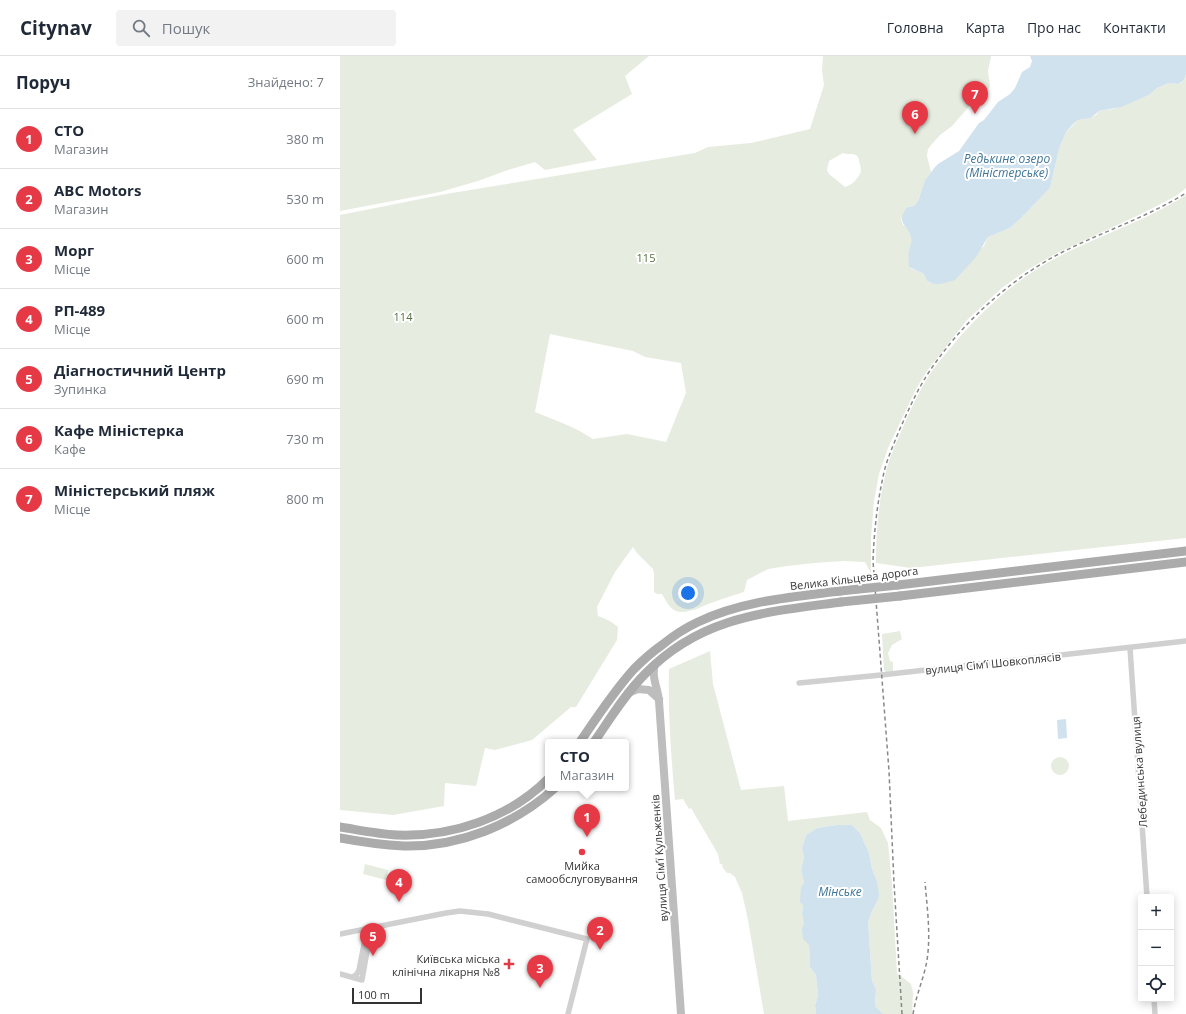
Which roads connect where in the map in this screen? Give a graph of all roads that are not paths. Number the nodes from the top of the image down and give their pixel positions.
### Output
1 (1186, 551) edge
2 (1186, 562) edge
3 (1169, 564) junction
4 (1186, 566) edge
5 (1186, 641) edge
6 (1130, 648) junction
7 (656, 664) junction
8 (799, 683) dead end
9 (628, 693) junction
10 (659, 700) junction
11 (582, 739) edge
12 (596, 739) edge
13 (545, 782) edge
14 (551, 791) edge
15 (340, 827) edge
16 (340, 838) edge
17 (1147, 894) edge
18 (369, 928) junction
19 (340, 934) edge
20 (340, 974) edge
21 (353, 977) junction
22 (1154, 1002) edge
23 (568, 1014) edge
24 (681, 1014) edge
25 (1155, 1014) edge

1 - 11 main road, Велика Кільцева дорога, bridge
2 - 3 main road, Велика Кільцева дорога
3 - 4 main road
3 - 7 main road, Велика Кільцева дорога, bridge
5 - 6 street, вулиця Сімʼї Шовкоплясів
6 - 8 street, вулиця Сімʼї Шовкоплясів
6 - 17 street, Лебединська вулиця
7 - 9 main road, Велика Кільцева дорога
7 - 10 main road, вулиця Сімʼї Кульженків
9 - 10 main road
9 - 12 main road, Велика Кільцева дорога
10 - 24 main road, вулиця Сімʼї Кульженків
13 - 15 main road
14 - 16 main road
18 - 19 street
18 - 21 street
18 - 21 street
18 - 23 street
20 - 21 street
22 - 25 street

